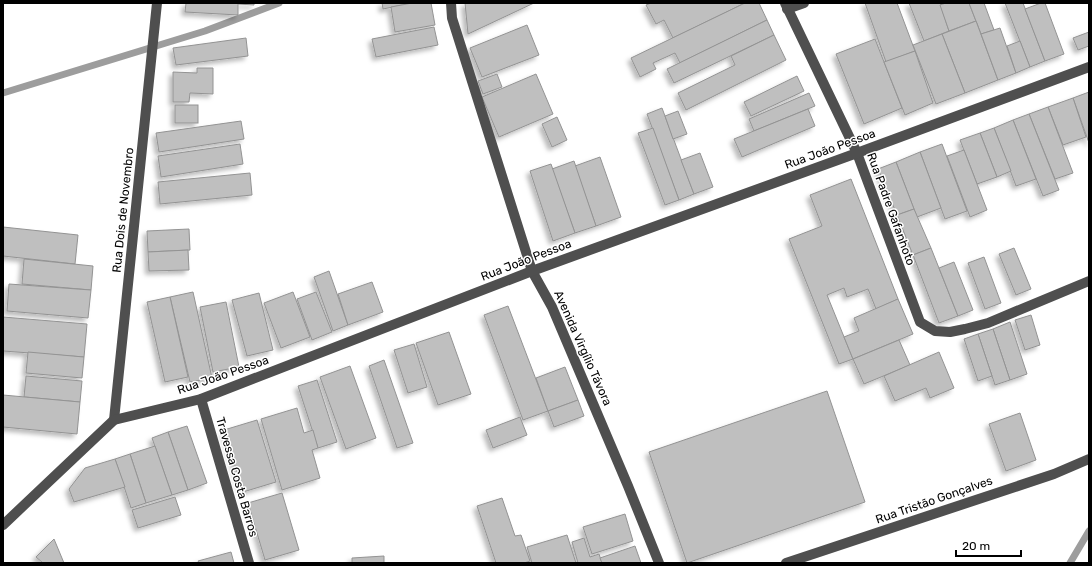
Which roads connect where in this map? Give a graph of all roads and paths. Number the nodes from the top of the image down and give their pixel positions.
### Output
1 (158, 3) edge
2 (451, 3) edge
3 (804, 3) edge
4 (786, 6) edge
5 (1089, 67) edge
6 (857, 154) junction
7 (532, 271) junction
8 (1089, 281) edge
9 (201, 399) junction
10 (114, 420) junction
11 (1089, 459) edge
12 (3, 525) edge
13 (249, 563) edge
14 (659, 563) edge
15 (786, 563) edge

1 - 10 street, Rua Dois de Novembro
2 - 7 street, Avenida Virgílio Távora
3 - 4 street
4 - 6 street, Rua Padre Gafanhoto
5 - 6 street, Rua João Pessoa
6 - 7 street, Rua João Pessoa
6 - 8 street, Rua Padre Gafanhoto
7 - 9 street, Rua João Pessoa
7 - 14 street, Avenida Virgílio Távora
9 - 10 street, Rua João Pessoa
9 - 13 street, Travessa Costa Barros
10 - 12 street, Rua João Pessoa
11 - 15 street, Rua Tristão Gonçalves

